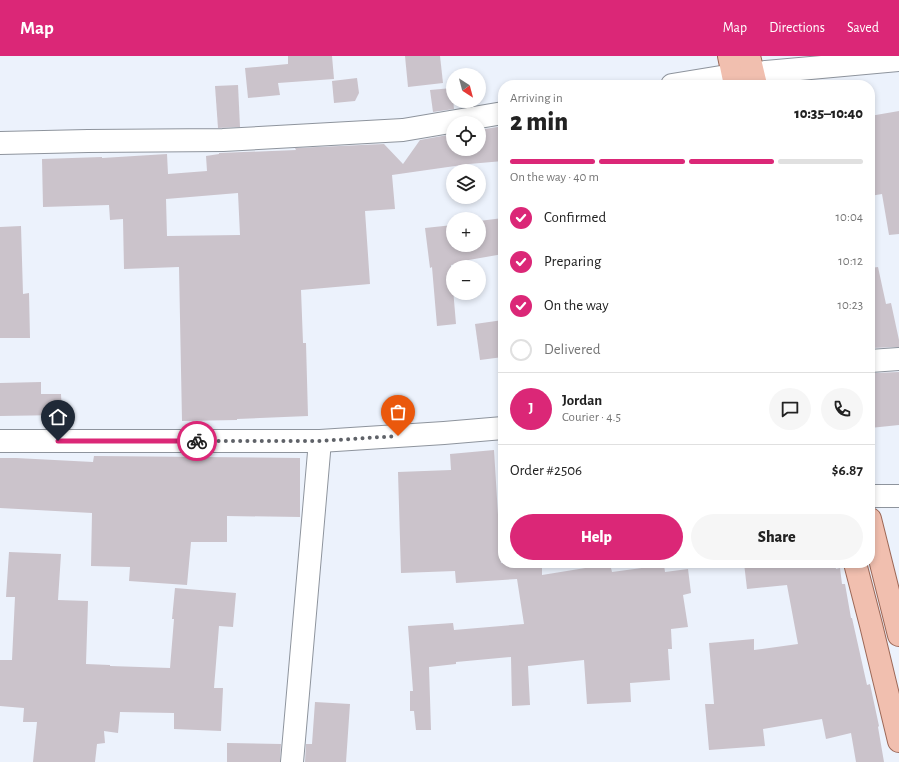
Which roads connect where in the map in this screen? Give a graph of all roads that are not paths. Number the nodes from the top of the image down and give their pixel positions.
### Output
1 (899, 60) edge
2 (743, 72) edge
3 (699, 80) edge
4 (498, 114) edge
5 (0, 143) edge
6 (899, 360) edge
7 (875, 361) edge
8 (498, 429) edge
9 (0, 441) edge
10 (320, 441) junction
11 (875, 496) edge
12 (899, 496) edge
13 (875, 537) edge
14 (855, 568) edge
15 (871, 625) junction
16 (898, 626) edge
17 (899, 741) edge
18 (292, 762) edge

1 - 2 street
2 - 3 street
4 - 5 street
6 - 7 street
8 - 10 street
9 - 10 street
10 - 18 street
11 - 12 street
13 - 16 main road
14 - 15 main road
15 - 16 street
15 - 17 main road

